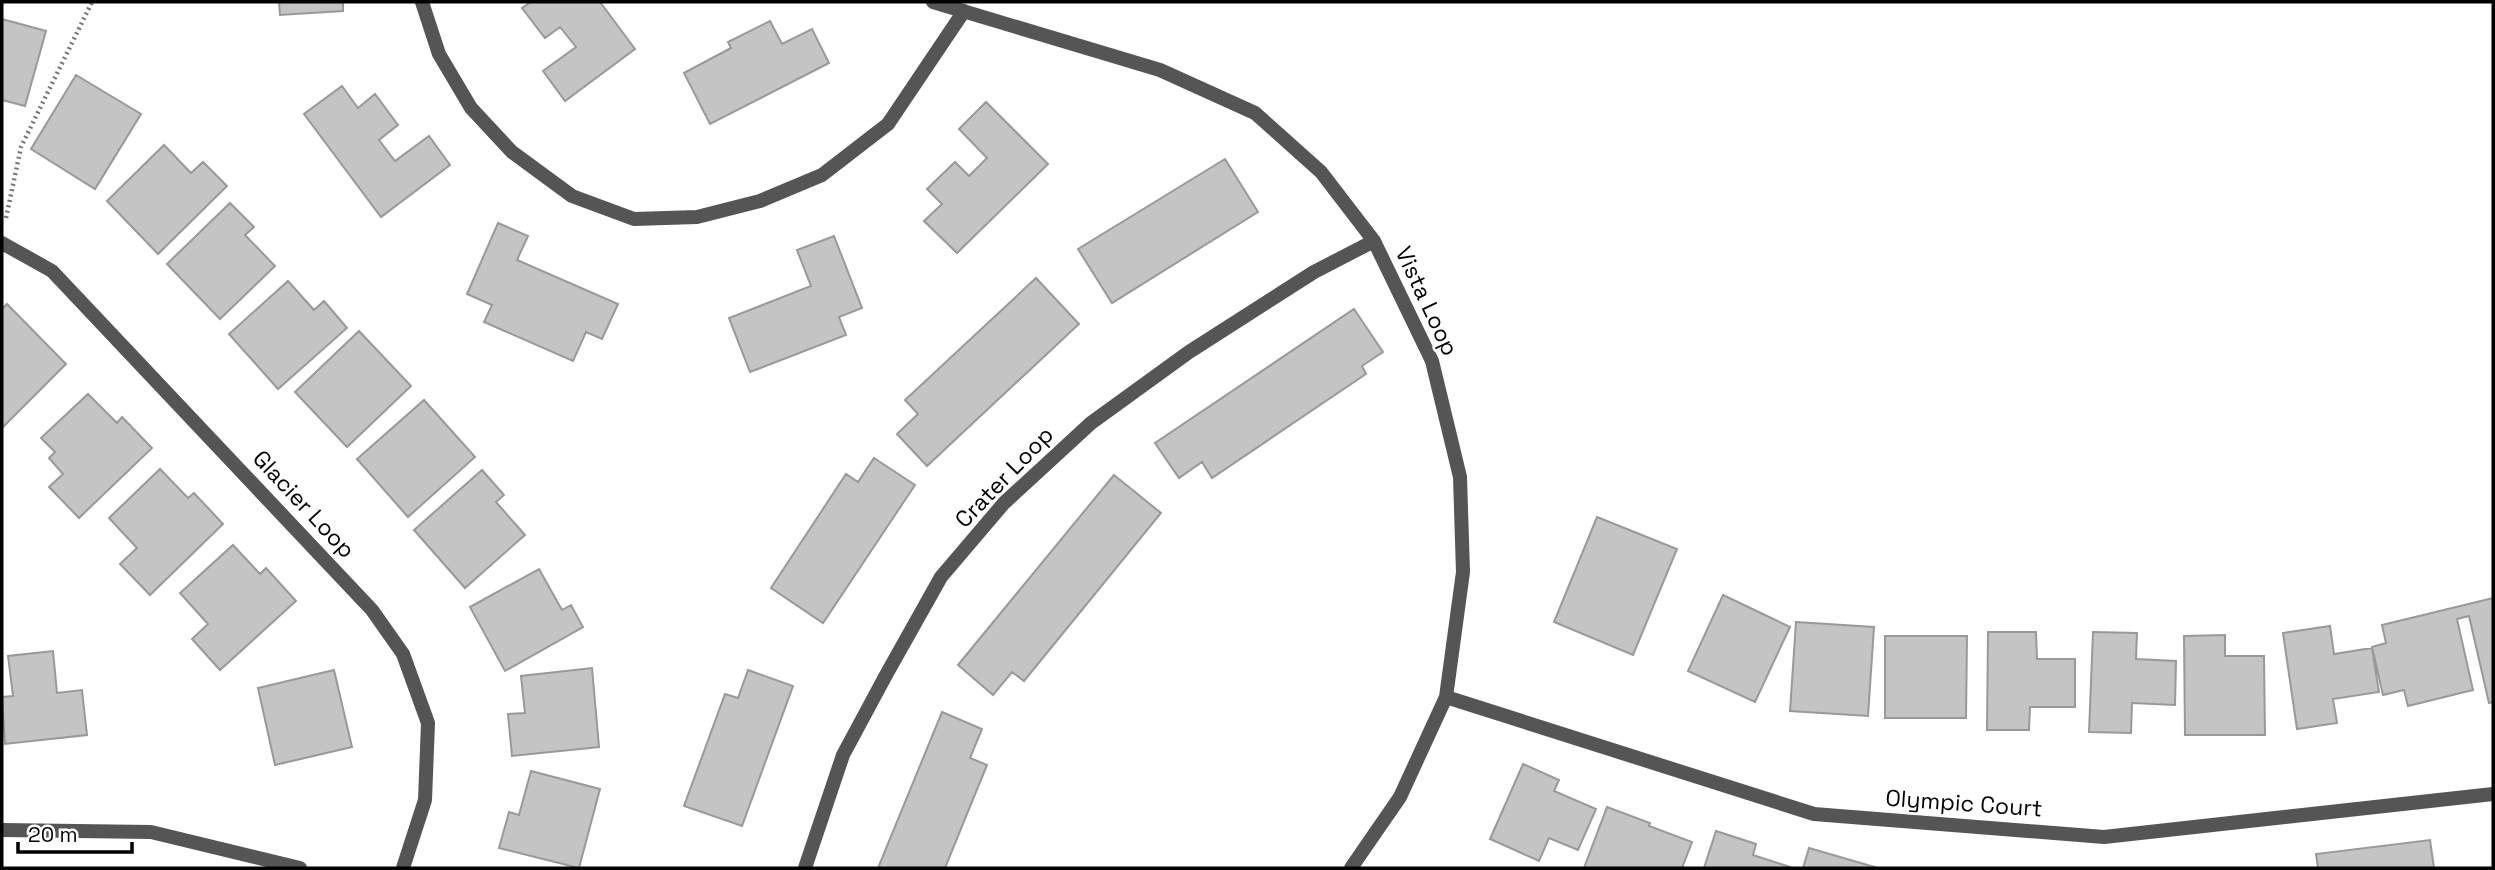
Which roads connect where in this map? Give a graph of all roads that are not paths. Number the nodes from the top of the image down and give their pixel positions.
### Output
1 (422, 2) edge
2 (933, 2) edge
3 (964, 11) junction
4 (1374, 241) junction
5 (2, 243) edge
6 (1446, 697) junction
7 (2493, 794) edge
8 (2493, 800) edge
9 (2, 830) edge
10 (300, 868) edge
11 (403, 868) edge
12 (805, 868) edge
13 (1352, 868) edge

1 - 3 street
2 - 3 street, Vista Loop
3 - 4 street, Vista Loop
4 - 6 street, Vista Loop
4 - 12 street, Crater Loop
5 - 11 street, Glacier Loop
6 - 7 street, Olympic Court
6 - 13 street, Vista Loop
7 - 8 street
9 - 10 street

